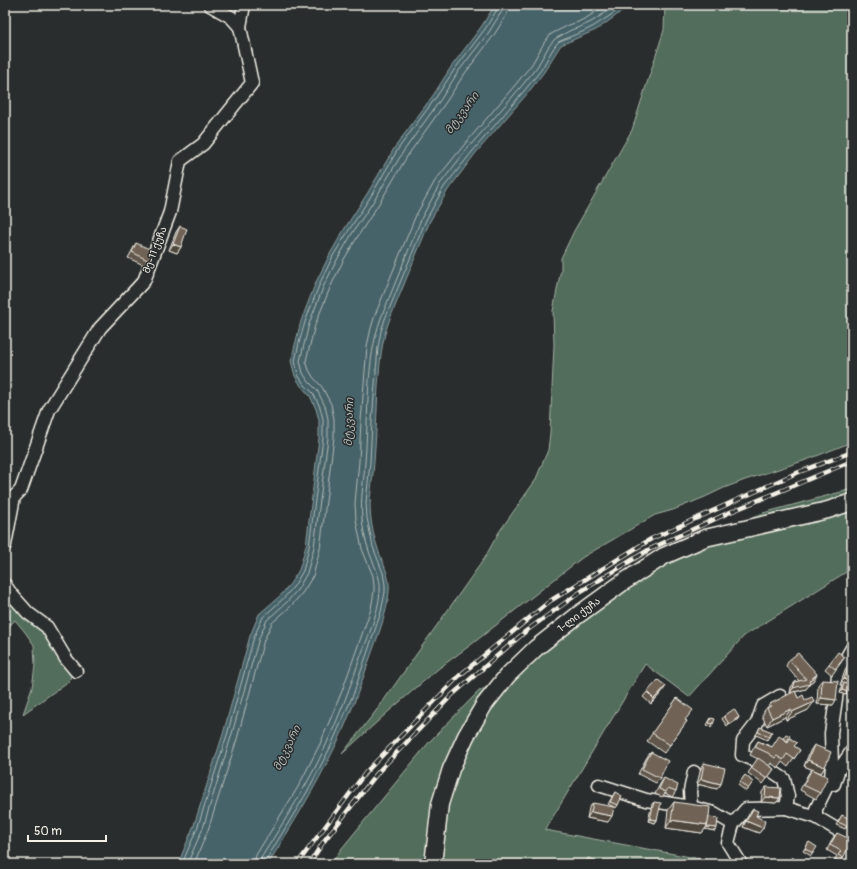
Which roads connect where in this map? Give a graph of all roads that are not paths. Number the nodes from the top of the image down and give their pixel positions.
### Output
1 (210, 5) edge
2 (244, 5) edge
3 (240, 27) junction
4 (13, 496) edge
5 (852, 502) edge
6 (5, 545) edge
7 (5, 586) edge
8 (852, 648) edge
9 (76, 671) dead end
10 (780, 696) dead end
11 (852, 751) edge
12 (694, 772) dead end
13 (599, 786) dead end
14 (691, 807) junction
15 (786, 808) junction
16 (816, 813) junction
17 (733, 824) junction
18 (852, 837) edge
19 (433, 864) edge
20 (741, 864) edge

1 - 3 street
2 - 3 street, მე-11 ქუჩა
3 - 4 street, მე-11 ქუჩა
4 - 6 street
5 - 19 main road, 1-ლი ქუჩა
7 - 9 street
8 - 16 street
10 - 15 street
11 - 16 street
12 - 14 street
13 - 14 street
14 - 17 street
15 - 16 street
15 - 17 street
16 - 18 street
17 - 20 street

